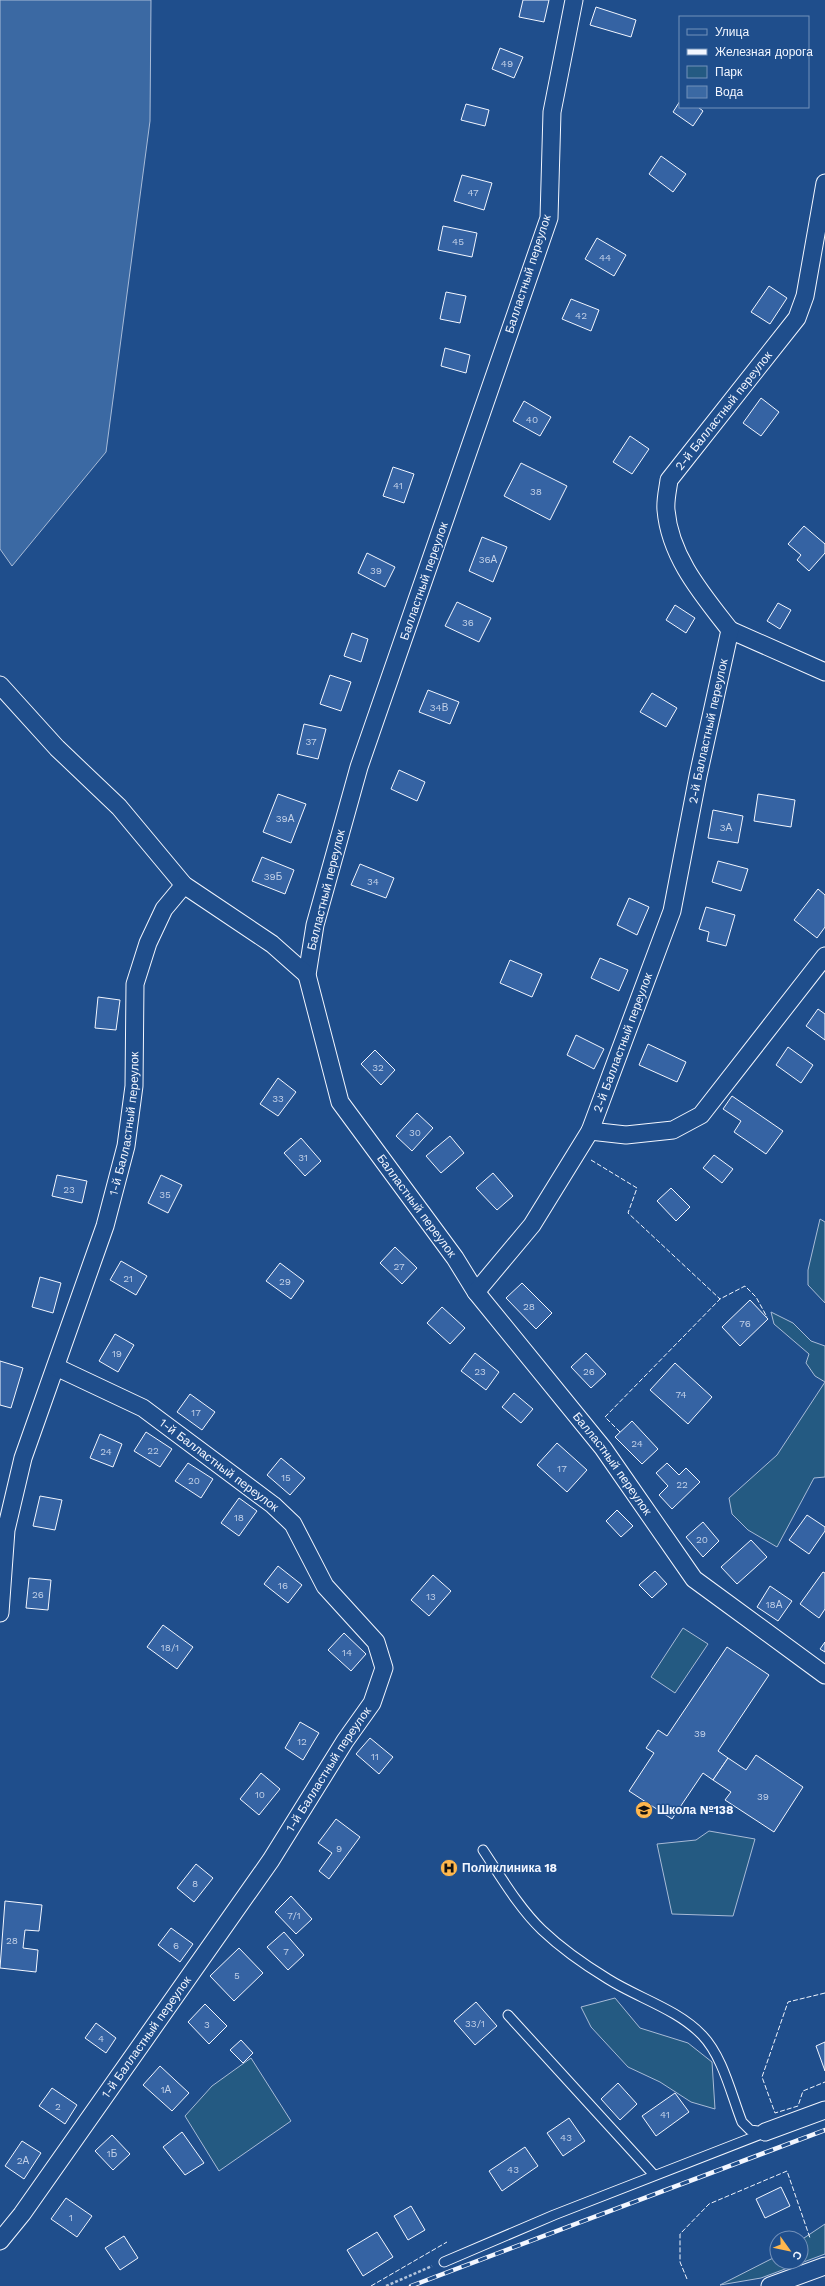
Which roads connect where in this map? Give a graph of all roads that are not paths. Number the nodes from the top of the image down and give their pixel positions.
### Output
1 (574, 0) edge
2 (825, 184) edge
3 (730, 630) junction
4 (825, 672) edge
5 (0, 685) edge
6 (184, 885) junction
7 (825, 956) edge
8 (307, 975) junction
9 (590, 1131) junction
10 (476, 1292) junction
11 (56, 1367) junction
12 (0, 1614) edge
13 (825, 1676) edge
14 (483, 1850) dead end
15 (508, 2015) dead end
16 (825, 2110) edge
17 (765, 2132) junction
18 (654, 2175) junction
19 (0, 2241) edge
20 (444, 2262) road end
21 (825, 2266) edge
22 (770, 2286) edge

1 - 8 street, Балластный переулок
2 - 3 street, 2-й Балластный переулок
3 - 4 street
3 - 9 street, 2-й Балластный переулок
5 - 6 street
6 - 8 street
6 - 11 street, 1-й Балластный переулок
7 - 9 street
8 - 10 street, Балластный переулок
9 - 10 street, 2-й Балластный переулок
10 - 13 street, Балластный переулок
11 - 12 street, 1-й Балластный переулок
11 - 19 street, 1-й Балластный переулок
14 - 17 lane
15 - 18 lane
16 - 17 street
17 - 18 lane
18 - 20 lane
21 - 22 street

